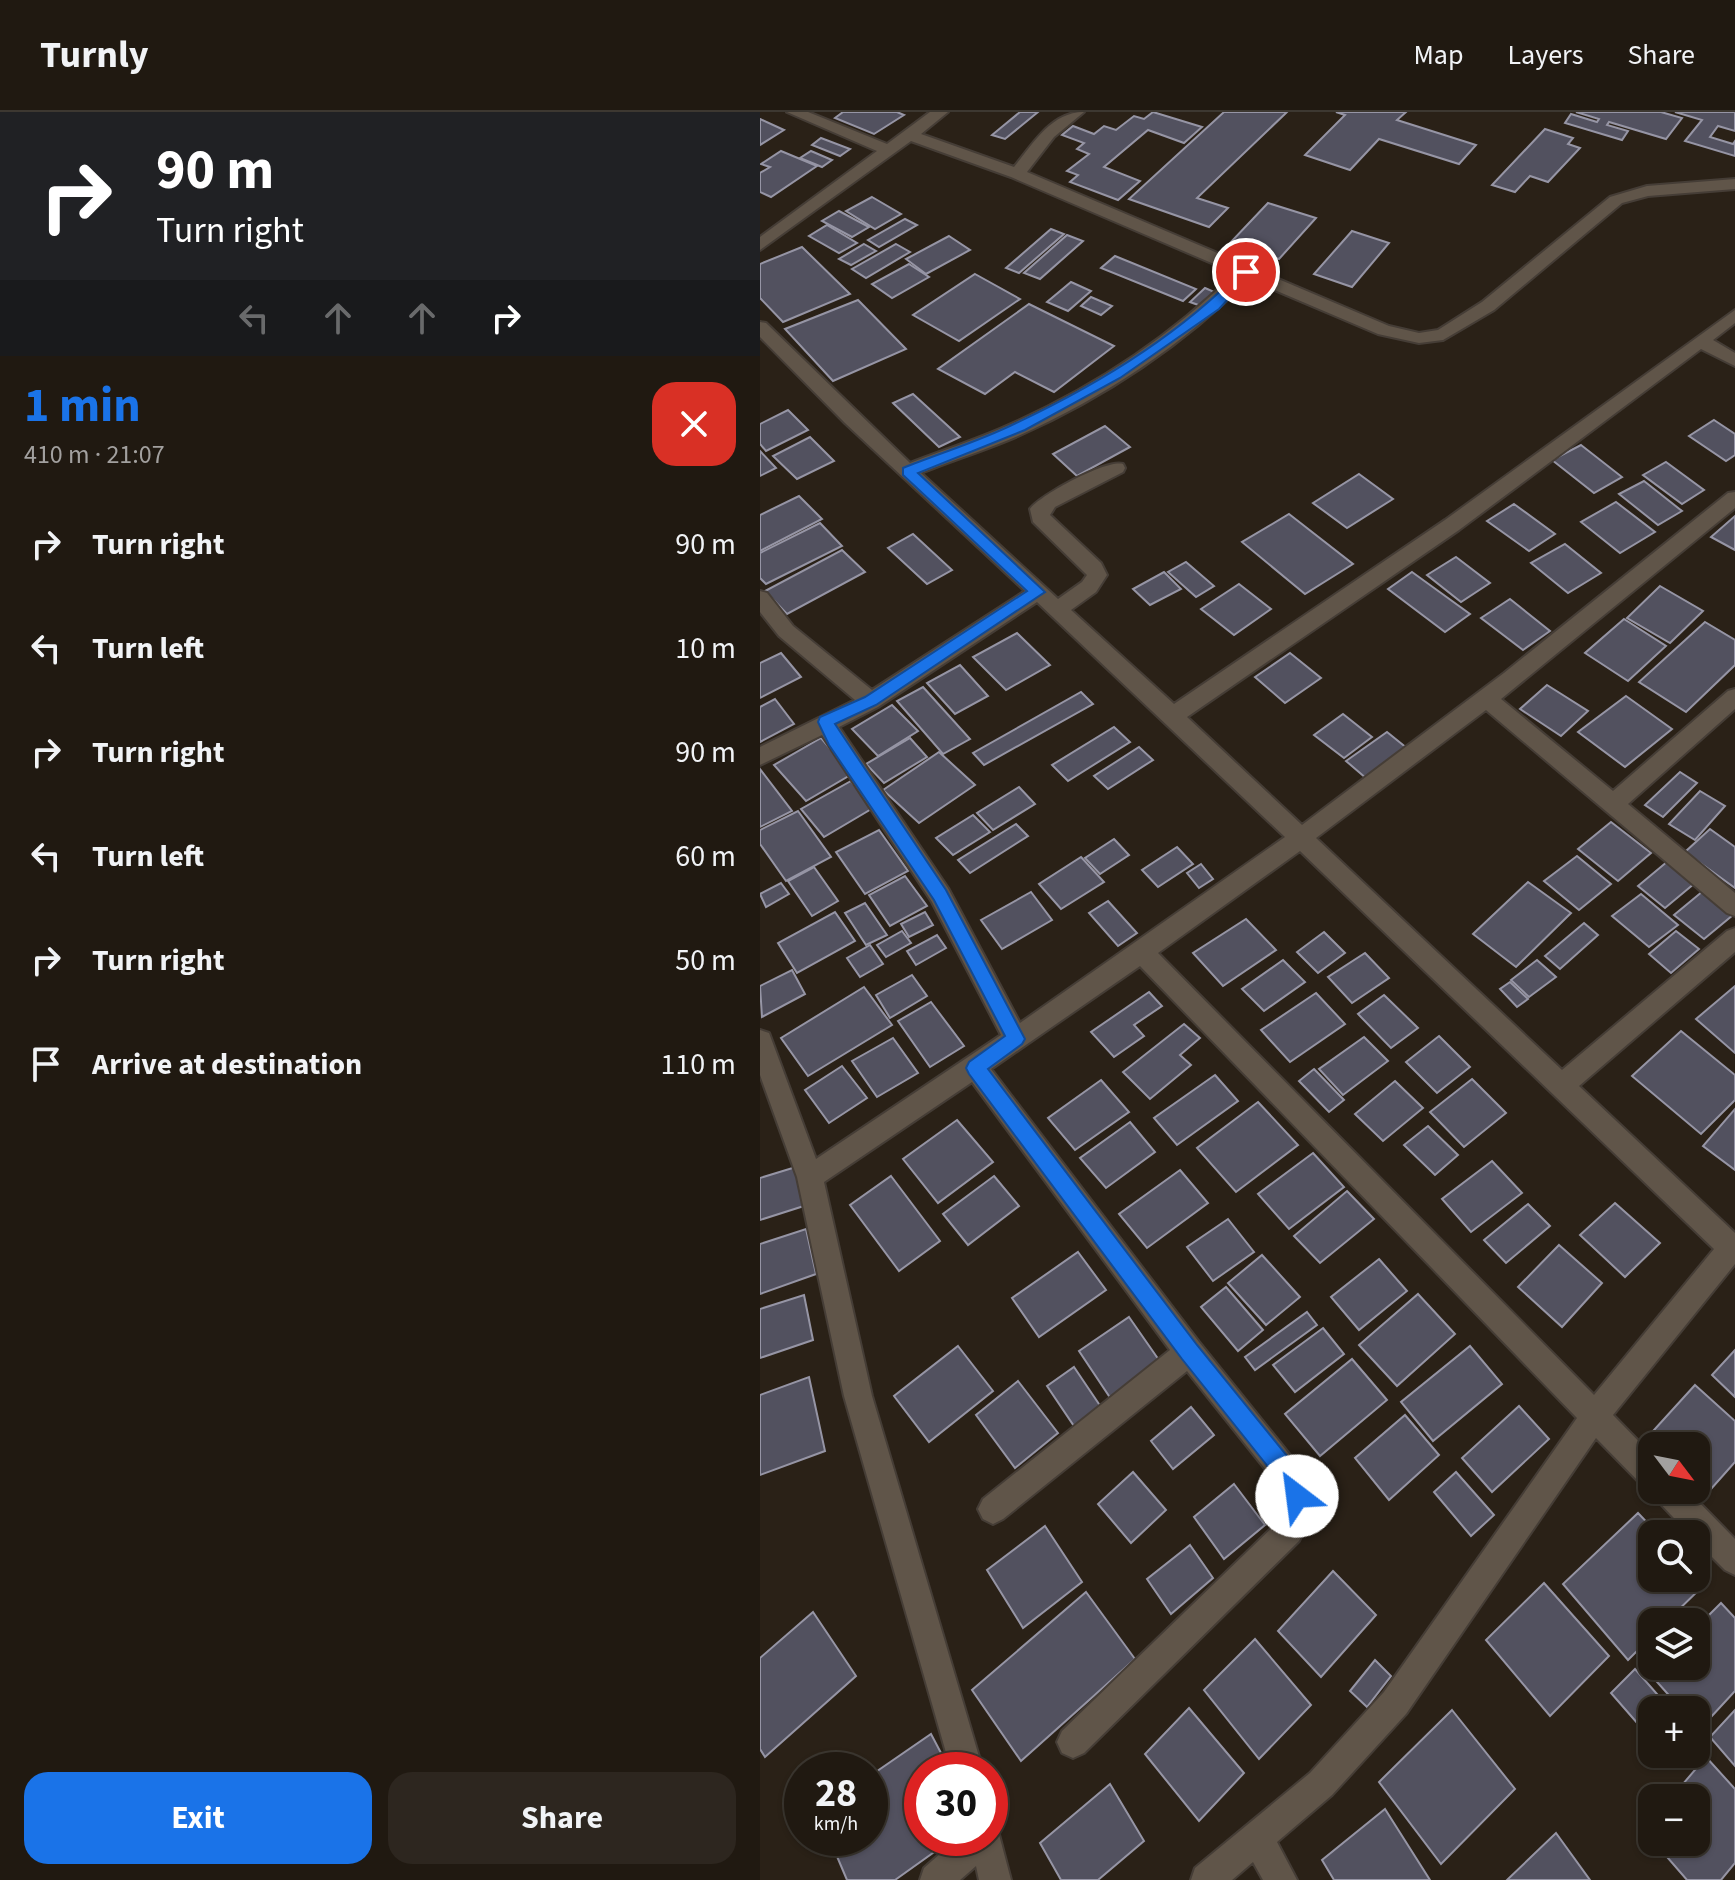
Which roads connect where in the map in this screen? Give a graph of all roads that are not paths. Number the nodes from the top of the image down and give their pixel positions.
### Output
1 (795, 112) edge
2 (940, 112) edge
3 (1076, 112) edge
4 (910, 135) junction
5 (889, 150) junction
6 (1017, 174) junction
7 (1735, 184) edge
8 (760, 245) edge
9 (1246, 272) junction
10 (1735, 315) edge
11 (760, 327) edge
12 (1701, 341) junction
13 (1735, 360) edge
14 (1116, 468) dead end
15 (908, 471) junction
16 (1735, 498) edge
17 (1038, 592) junction
18 (760, 598) edge
19 (1058, 609) junction
20 (1735, 697) edge
21 (1488, 700) junction
22 (871, 701) junction
23 (1173, 716) junction
24 (826, 722) junction
25 (760, 757) edge
26 (1613, 804) junction
27 (1301, 837) junction
28 (1735, 906) edge
29 (1735, 938) edge
30 (1141, 952) junction
31 (1016, 1039) junction
32 (760, 1041) edge
33 (976, 1068) junction
34 (1562, 1086) junction
35 (810, 1177) junction
36 (1733, 1249) edge
37 (1189, 1352) junction
38 (1595, 1416) junction
39 (1638, 1461) edge
40 (1681, 1504) edge
41 (993, 1509) dead end
42 (1735, 1560) edge
43 (1073, 1742) dead end
44 (962, 1752) edge
45 (1258, 1839) junction
46 (963, 1856) edge
47 (989, 1856) edge
48 (936, 1880) edge
49 (995, 1880) edge
50 (1207, 1880) edge
51 (1281, 1880) edge

1 - 5 street
2 - 4 street
3 - 6 street
4 - 5 street
4 - 6 street
5 - 8 street
6 - 9 street
7 - 9 street
9 - 15 street
10 - 12 street
11 - 15 street
12 - 13 street
12 - 23 street
14 - 19 street
15 - 17 street
16 - 21 street
17 - 19 street
17 - 22 street
18 - 22 street
19 - 23 street
20 - 26 street
21 - 26 street
21 - 27 street
22 - 24 street
23 - 27 street
24 - 25 street
24 - 31 street
26 - 28 street
27 - 30 street
27 - 34 street
29 - 34 street
30 - 31 street
30 - 38 street
31 - 33 street
32 - 35 street
33 - 35 street
33 - 37 street
34 - 36 street
35 - 44 street
36 - 38 street
37 - 41 street
37 - 43 street
38 - 39 street
38 - 45 street
40 - 42 street
45 - 50 street
45 - 51 street
46 - 48 street
47 - 49 street

